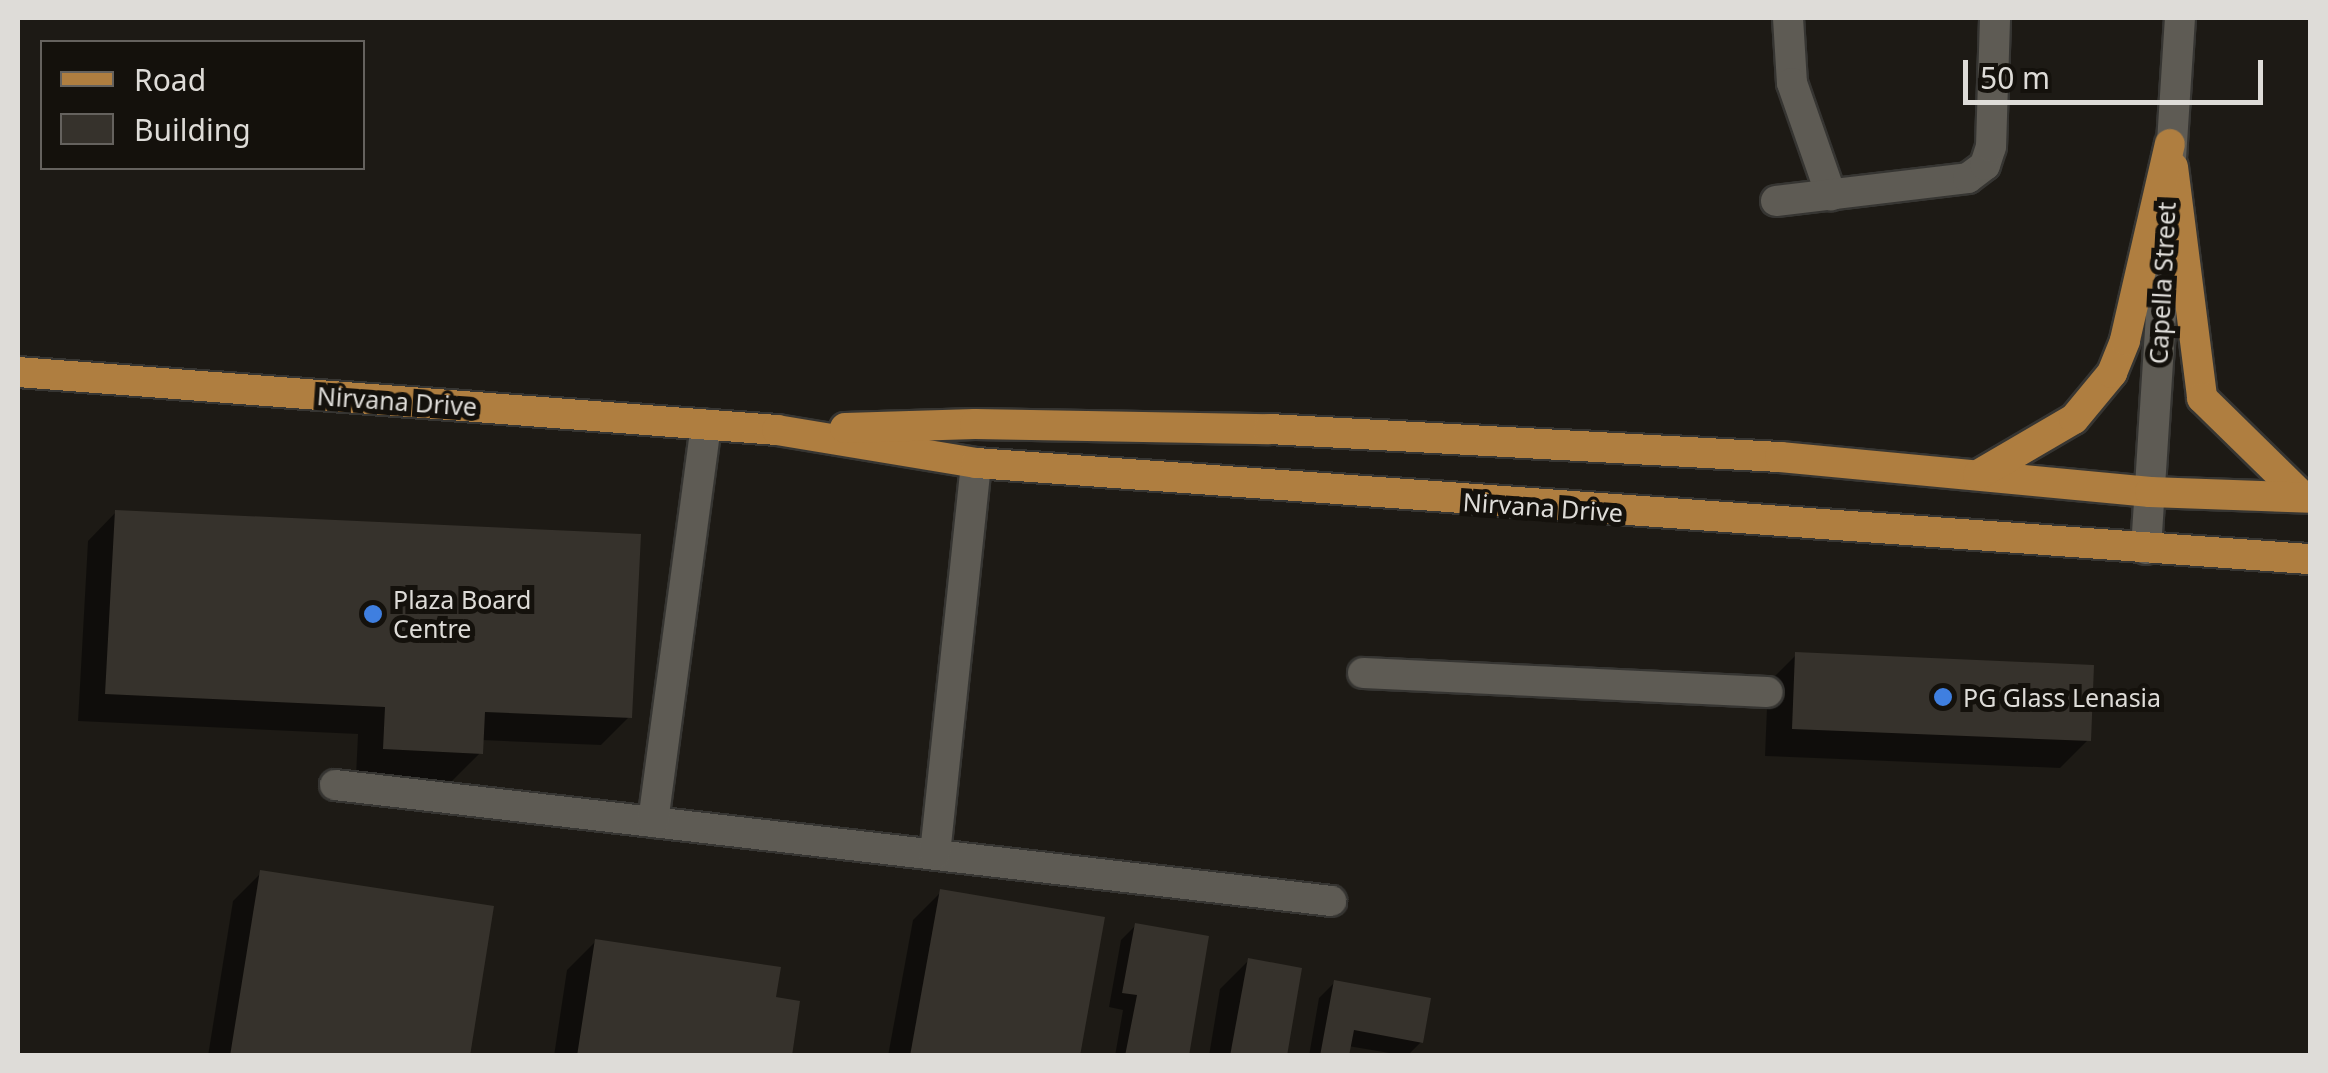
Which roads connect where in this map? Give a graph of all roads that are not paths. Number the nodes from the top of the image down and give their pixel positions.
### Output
1 (1788, 18) edge
2 (1995, 18) edge
3 (2180, 18) edge
4 (2170, 144) junction
5 (1830, 195) junction
6 (1776, 201) dead end
7 (18, 372) edge
8 (706, 424) junction
9 (777, 430) junction
10 (976, 463) junction
11 (1977, 475) junction
12 (2150, 492) junction
13 (2307, 497) edge
14 (2146, 549) junction
15 (2310, 559) edge
16 (1363, 673) dead end
17 (1768, 692) dead end
18 (335, 785) dead end
19 (653, 822) junction
20 (935, 854) junction
21 (1332, 900) dead end

1 - 5 street
2 - 5 street
3 - 4 street, Capella Street
4 - 11 main road
4 - 12 street, Capella Street
4 - 13 main road
5 - 6 street
7 - 8 main road, Nirvana Drive
8 - 9 main road, Nirvana Drive
8 - 19 street
9 - 10 main road, Nirvana Drive
9 - 11 main road, Nirvana Drive
10 - 14 main road, Nirvana Drive
10 - 20 street
11 - 12 main road, Nirvana Drive
12 - 13 main road, Nirvana Drive
12 - 14 street, Capella Street
14 - 15 main road, Nirvana Drive
16 - 17 street
18 - 19 street
19 - 20 street
20 - 21 street

